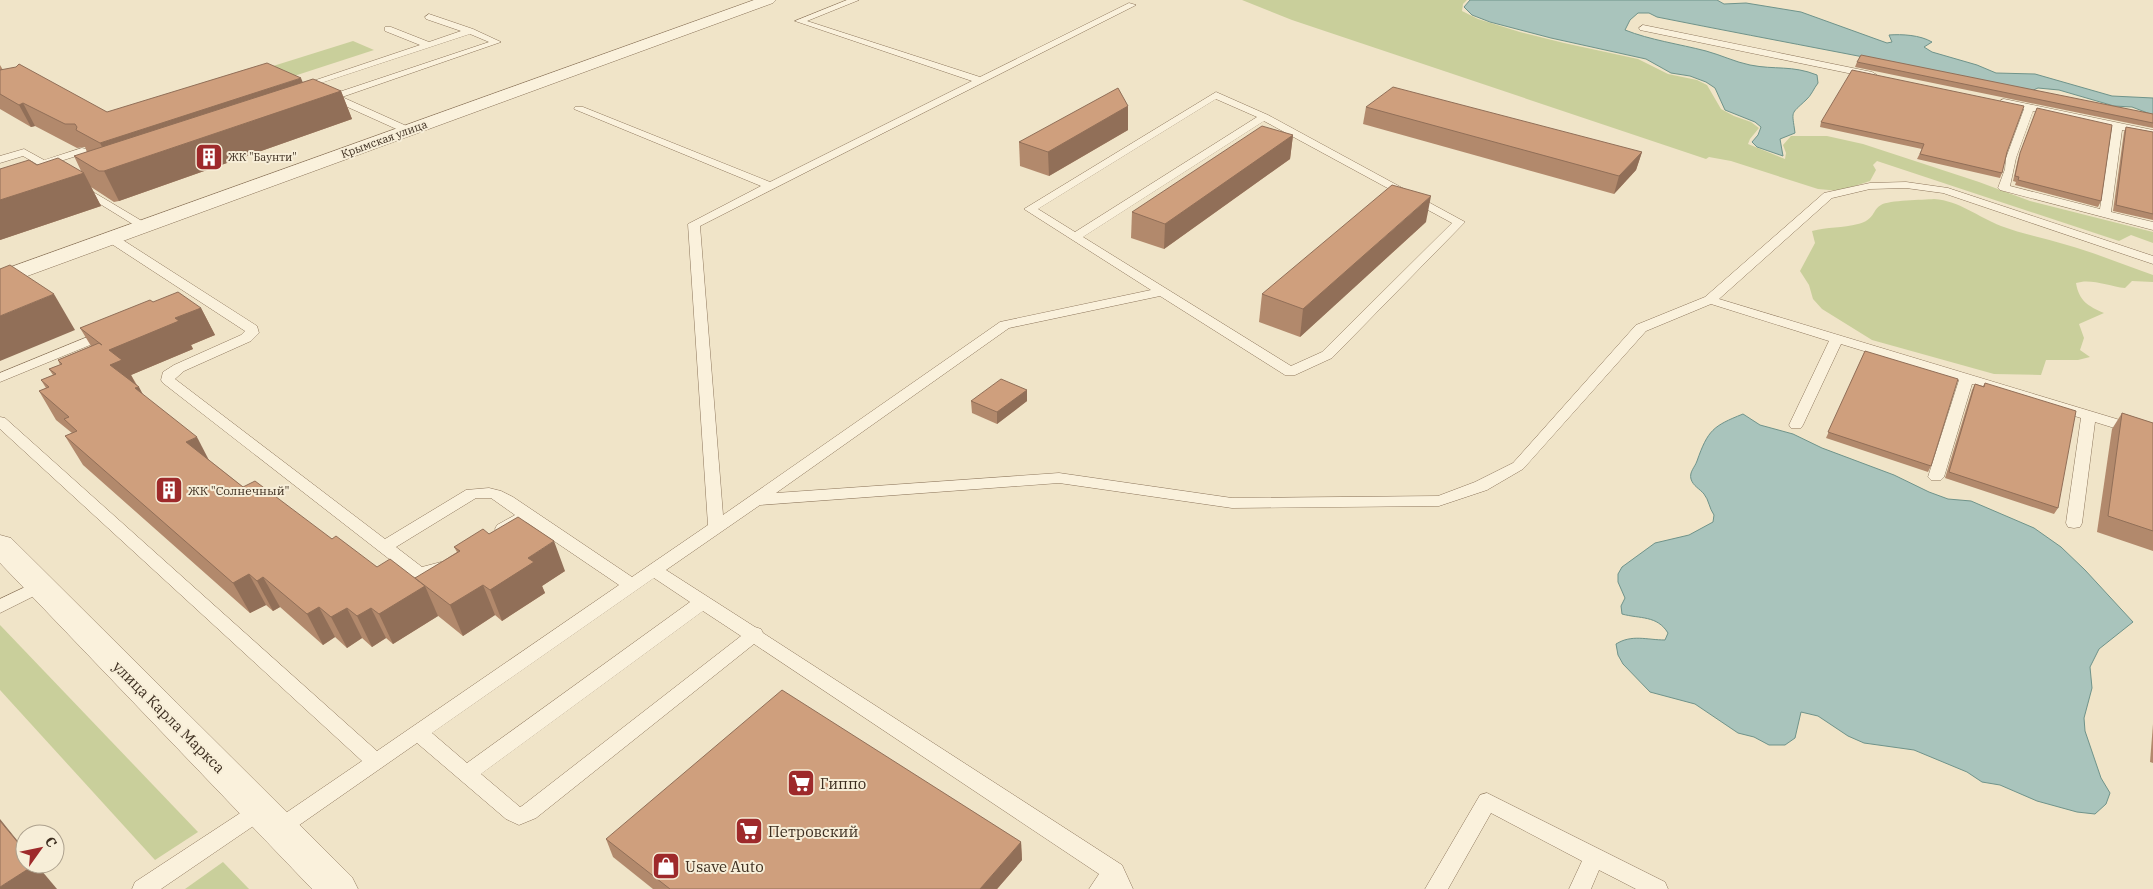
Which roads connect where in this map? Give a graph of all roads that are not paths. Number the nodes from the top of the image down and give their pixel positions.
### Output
1 (768, 0) edge
2 (855, 0) edge
3 (1132, 5) dead end
4 (429, 17) dead end
5 (1643, 28) dead end
6 (388, 29) dead end
7 (470, 32) junction
8 (429, 45) junction
9 (1885, 78) edge
10 (981, 81) junction
11 (333, 97) junction
12 (1991, 99) edge
13 (314, 103) edge
14 (2030, 107) junction
15 (579, 109) dead end
16 (1264, 117) junction
17 (2117, 125) junction
18 (407, 130) junction
19 (2153, 133) edge
20 (82, 150) edge
21 (0, 160) edge
22 (42, 164) junction
23 (770, 186) junction
24 (2105, 214) junction
25 (143, 226) junction
26 (2153, 226) edge
27 (111, 238) junction
28 (1075, 238) junction
29 (2153, 260) edge
30 (0, 279) edge
31 (1161, 292) junction
32 (198, 294) junction
33 (1710, 300) junction
34 (180, 302) edge
35 (117, 328) edge
36 (1837, 339) junction
37 (0, 378) edge
38 (1967, 378) junction
39 (2089, 415) junction
40 (0, 421) edge
41 (1796, 425) dead end
42 (2153, 434) edge
43 (1936, 477) dead end
44 (756, 500) junction
45 (526, 515) junction
46 (2074, 523) dead end
47 (716, 526) junction
48 (493, 535) edge
49 (0, 545) edge
50 (383, 547) junction
51 (452, 560) edge
52 (654, 570) junction
53 (40, 586) junction
54 (631, 586) junction
55 (704, 601) junction
56 (0, 607) edge
57 (755, 634) junction
58 (417, 732) junction
59 (375, 761) junction
60 (466, 774) junction
61 (269, 819) junction
62 (1595, 856) junction
63 (1118, 880) edge
64 (143, 889) edge
65 (338, 889) edge
66 (1100, 889) edge
67 (1436, 889) edge
68 (1580, 889) edge
69 (1658, 889) edge

1 - 18 street, Крымская улица
2 - 10 lane
3 - 10 lane
4 - 7 lane
5 - 9 lane
6 - 8 lane
7 - 8 lane
7 - 11 lane
8 - 11 lane
10 - 23 lane
11 - 13 lane
11 - 18 lane
12 - 14 lane
14 - 17 lane
14 - 24 lane
15 - 23 lane
16 - 28 lane
16 - 28 lane
16 - 31 lane
17 - 19 lane
17 - 24 lane
18 - 25 street, Крымская улица
20 - 22 lane
21 - 22 lane
22 - 25 lane
23 - 47 lane
24 - 26 lane
25 - 27 street, Крымская улица
27 - 30 street, Крымская улица
27 - 32 lane
28 - 31 lane
29 - 33 lane
31 - 44 lane
32 - 34 lane
32 - 50 lane
33 - 36 lane
33 - 44 lane
35 - 37 lane
36 - 38 lane
36 - 41 lane
38 - 39 lane
38 - 43 lane
39 - 42 lane
39 - 46 lane
40 - 59 lane
44 - 47 lane
45 - 48 lane
45 - 50 lane
45 - 54 lane
47 - 52 lane
49 - 53 street, улица Карла Маркса
50 - 51 lane
52 - 54 lane
52 - 55 lane
53 - 56 lane
53 - 61 street, улица Карла Маркса
54 - 58 lane
55 - 57 lane
55 - 60 lane
57 - 60 lane
57 - 63 lane
58 - 59 lane
58 - 60 lane
59 - 61 lane
61 - 64 lane
61 - 65 street, улица Карла Маркса
62 - 67 lane
62 - 68 lane
62 - 69 lane
63 - 66 lane

